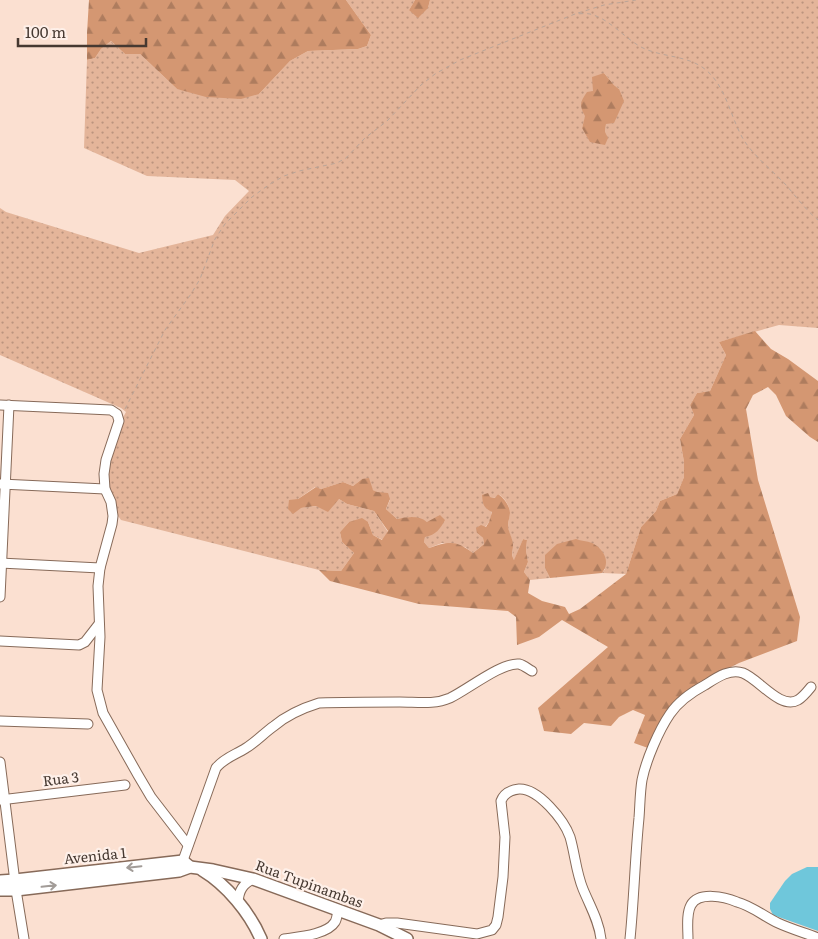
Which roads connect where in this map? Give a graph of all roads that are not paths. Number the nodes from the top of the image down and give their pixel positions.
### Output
1 (4, 405) edge
2 (2, 484) edge
3 (106, 489) junction
4 (1, 563) edge
5 (100, 568) junction
6 (0, 597) edge
7 (99, 624) junction
8 (0, 641) edge
9 (532, 672) dead end
10 (811, 687) dead end
11 (0, 720) edge
12 (88, 724) dead end
13 (0, 762) edge
14 (125, 785) dead end
15 (2, 800) edge
16 (188, 845) junction
17 (188, 867) junction
18 (253, 879) junction
19 (0, 880) edge
20 (16, 885) junction
21 (0, 890) edge
22 (238, 902) junction
23 (338, 910) junction
24 (379, 925) junction
25 (818, 938) edge
26 (24, 939) edge
27 (261, 939) edge
28 (284, 939) edge
29 (407, 939) edge
30 (601, 939) edge
31 (630, 939) edge
32 (688, 939) edge

1 - 2 street
1 - 3 street
2 - 3 street
2 - 4 street
3 - 5 street
4 - 5 street
4 - 6 street
5 - 7 street
7 - 8 street
7 - 16 street
9 - 16 street
10 - 31 street
11 - 12 street
13 - 15 street
14 - 15 street, Rua 3
15 - 20 street
16 - 17 street
17 - 18 street, Rua Tupinambas
17 - 20 street, Avenida 1
17 - 22 street
18 - 22 street
18 - 23 street, Rua Tupinambas
19 - 20 street, Avenida 1
20 - 21 street, Avenida 1
20 - 26 street
22 - 27 street
23 - 24 street, Rua Tupinambas
23 - 28 street
24 - 29 street, Rua Tupinambas
24 - 30 street
25 - 32 street

